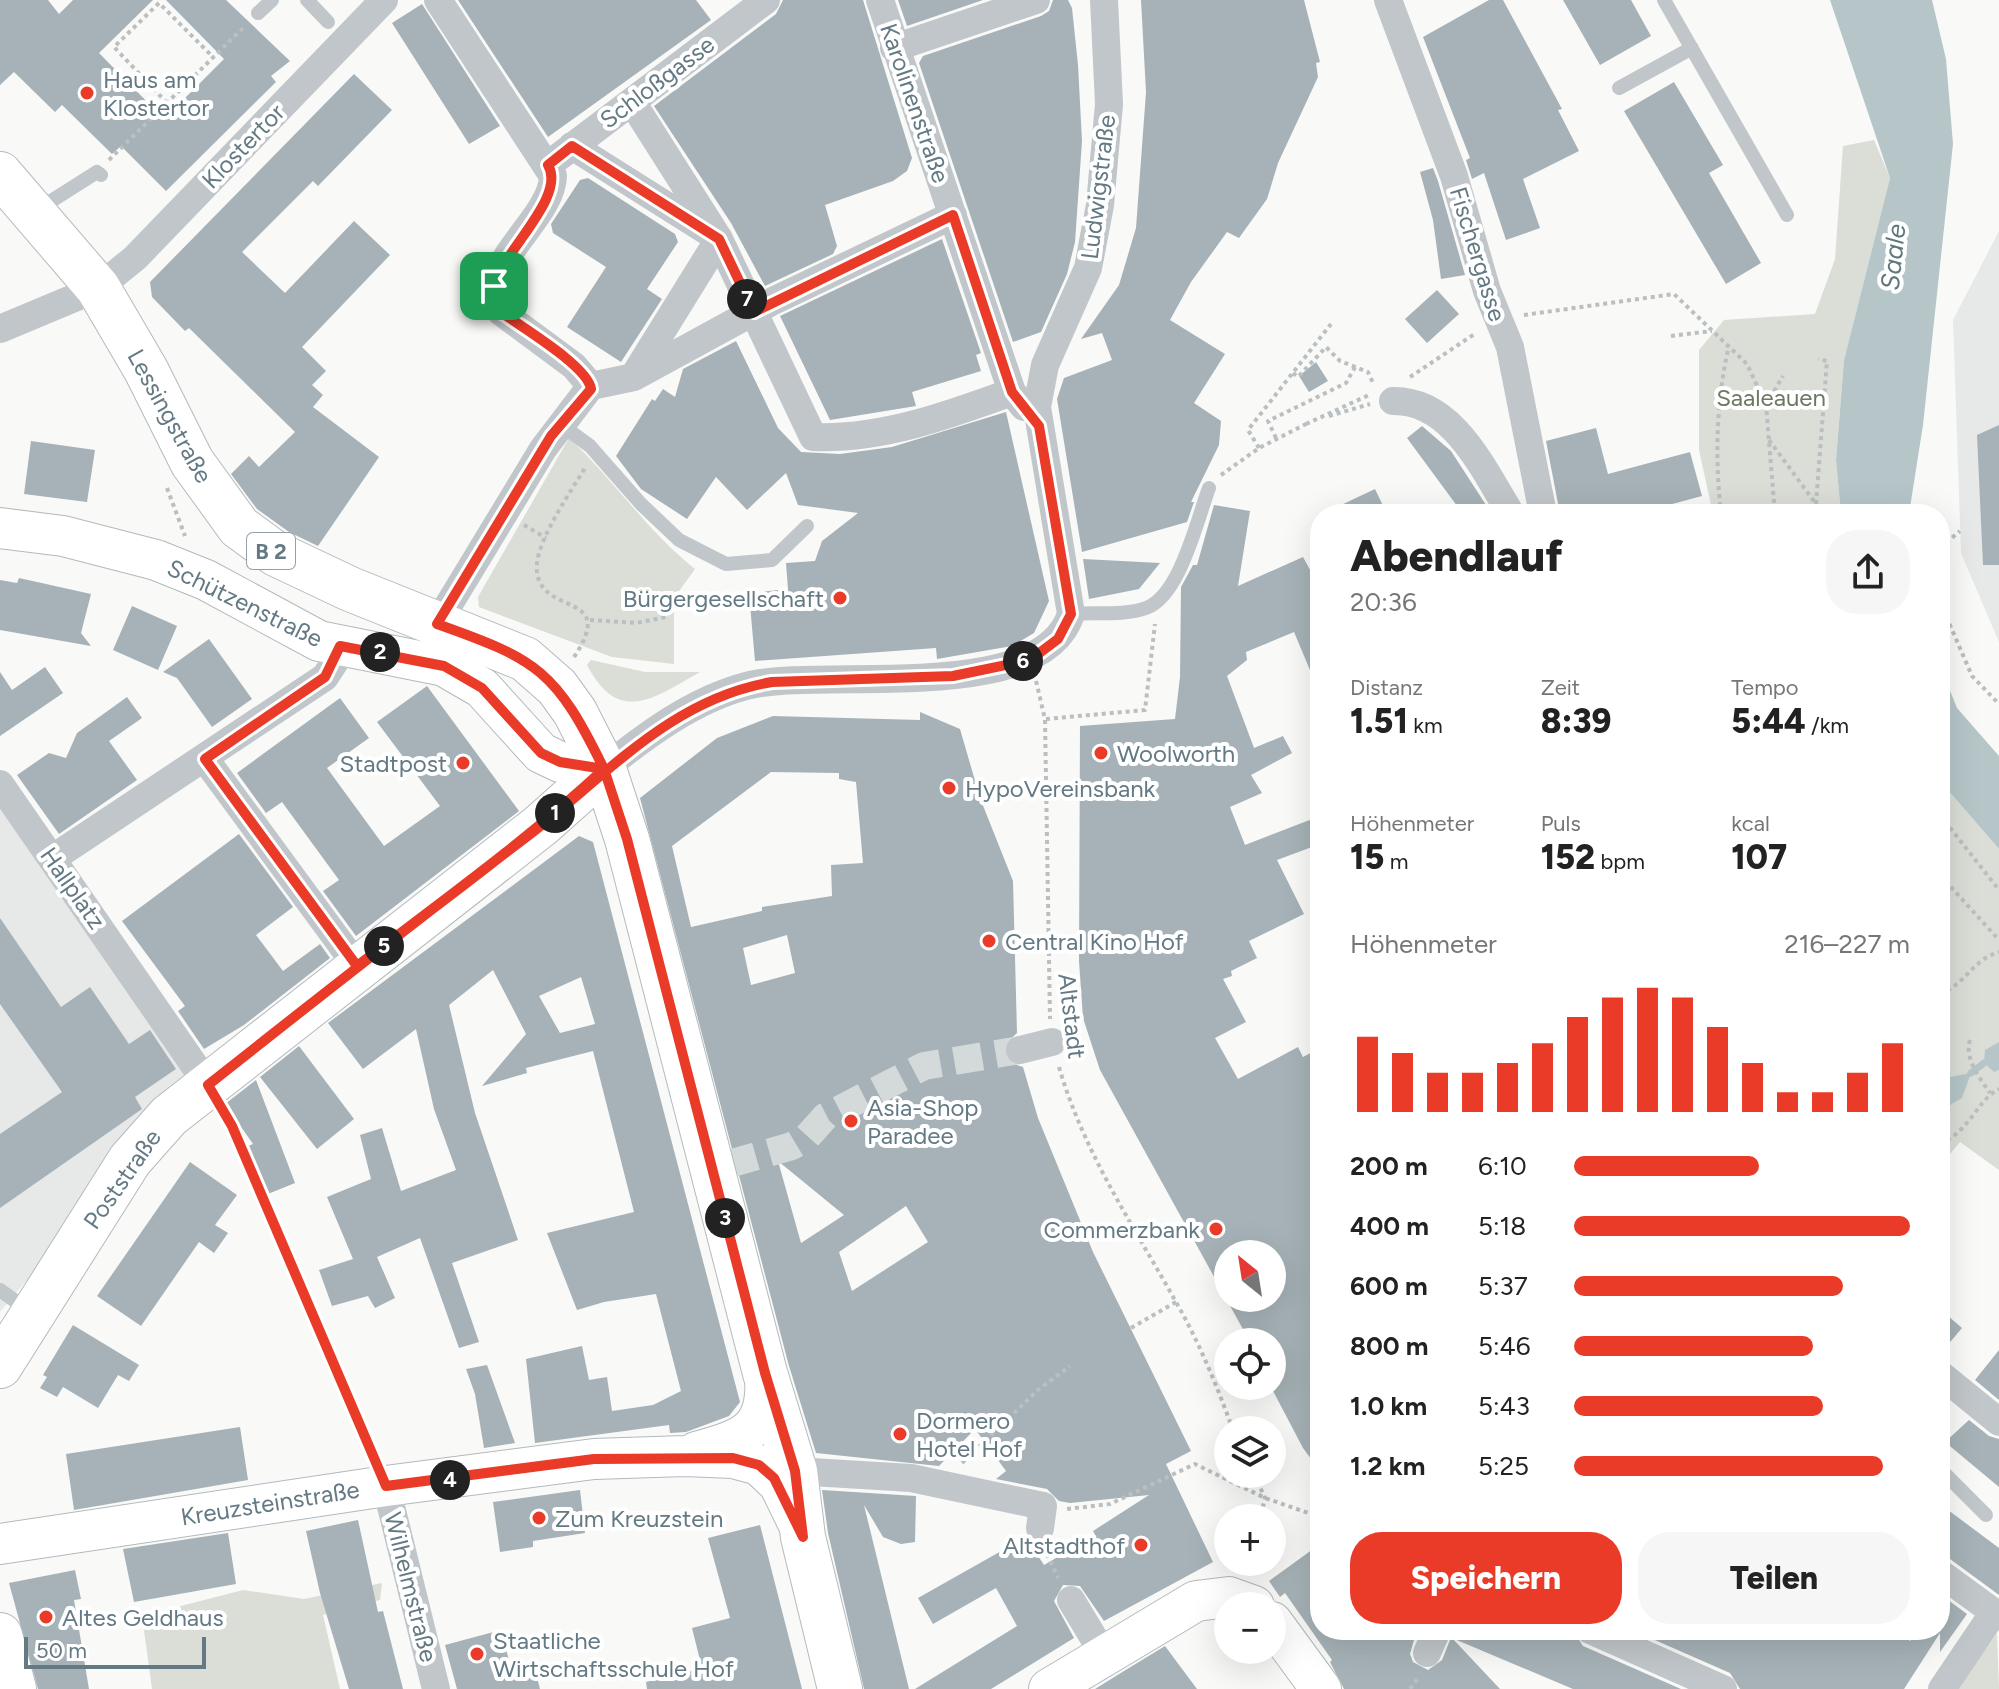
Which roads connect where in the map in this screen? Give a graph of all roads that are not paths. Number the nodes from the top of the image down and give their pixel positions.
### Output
1 (272, 0) edge
2 (307, 0) edge
3 (384, 0) edge
4 (438, 0) edge
5 (766, 0) edge
6 (880, 0) edge
7 (1036, 0) edge
8 (1104, 0) edge
9 (1388, 0) edge
10 (1664, 0) edge
11 (258, 13) road end
12 (328, 22) dead end
13 (894, 48) junction
14 (1692, 48) junction
15 (1619, 88) dead end
16 (632, 102) junction
17 (572, 146) junction
18 (548, 165) junction
19 (99, 173) road end
20 (0, 174) edge
21 (33, 213) junction
22 (953, 215) junction
23 (1787, 215) dead end
24 (719, 239) junction
25 (98, 288) junction
26 (754, 312) junction
27 (0, 329) edge
28 (634, 377) junction
29 (591, 386) junction
30 (1012, 392) junction
31 (1379, 395) road end
32 (560, 424) junction
33 (1039, 426) junction
34 (1209, 488) road end
35 (1504, 504) edge
36 (1541, 504) edge
37 (807, 526) dead end
38 (0, 528) edge
39 (1071, 614) junction
40 (441, 645) junction
41 (340, 646) junction
42 (205, 759) junction
43 (604, 769) junction
44 (0, 784) edge
45 (53, 858) junction
46 (357, 966) junction
47 (1052, 1042) road end
48 (1020, 1050) tunnel mouth
49 (208, 1085) junction
50 (16, 1302) edge
51 (0, 1366) edge
52 (765, 1373) junction
53 (1950, 1382) edge
54 (761, 1417) junction
55 (1999, 1422) edge
56 (685, 1456) junction
57 (785, 1475) junction
58 (1950, 1479) edge
59 (386, 1486) junction
60 (1986, 1515) dead end
61 (1042, 1517) road end
62 (0, 1544) edge
63 (1950, 1580) edge
64 (1068, 1595) road end
65 (1214, 1597) edge
66 (1996, 1614) edge
67 (0, 1635) edge
68 (1613, 1640) edge
69 (1286, 1641) edge
70 (1104, 1655) junction
71 (1316, 1682) edge
72 (14, 1689) edge
73 (436, 1689) edge
74 (840, 1689) edge
75 (1049, 1689) edge
76 (1723, 1689) edge
77 (1942, 1689) edge

1 - 11 lane
2 - 12 lane
3 - 25 street, Klostertor
4 - 18 street
5 - 16 street, Schloßgasse
6 - 13 street, Karolinenstraße
7 - 13 street
8 - 33 street, Ludwigstraße
9 - 36 street, Fischergasse
10 - 14 lane
13 - 22 street, Karolinenstraße
14 - 15 lane
14 - 23 lane
16 - 17 street, Schloßgasse
16 - 24 street
17 - 18 street, Schloßgasse
17 - 24 street
18 - 29 street
19 - 21 lane
20 - 21 main road, Lessingstraße / B 2
21 - 25 main road, Lessingstraße / B 2
22 - 26 street
22 - 30 street, Karolinenstraße
24 - 26 street
24 - 28 street
25 - 27 street, Klostertor
25 - 40 main road, Lessingstraße / B 2
26 - 28 street
26 - 30 street
28 - 29 street
29 - 32 street
30 - 33 street, Karolinenstraße
31 - 35 street
32 - 37 lane
32 - 40 street
33 - 39 street, Ludwigstraße
34 - 39 lane
38 - 41 street, Schützenstraße
39 - 43 street, Poststraße
40 - 41 street, Schützenstraße
40 - 43 main road, Lessingstraße / B 2
41 - 42 street
42 - 45 street
42 - 46 street
43 - 46 main road, Poststraße
43 - 52 main road, B 2
44 - 45 street, Hallplatz
45 - 49 street, Hallplatz
46 - 49 main road, Poststraße
47 - 48 street
49 - 50 main road, Poststraße
50 - 51 main road, Poststraße
52 - 54 street
52 - 57 main road, B 2
53 - 55 street
54 - 56 street, Kreuzsteinstraße
54 - 57 street
56 - 57 street, Kreuzsteinstraße
56 - 59 street, Kreuzsteinstraße
57 - 61 street, Kreuzsteinstraße
57 - 74 main road, B 2
58 - 60 lane
59 - 62 street, Kreuzsteinstraße
59 - 73 street, Wilhelmstraße
63 - 66 street
64 - 70 street
65 - 70 street
66 - 77 street
67 - 72 main road
68 - 76 street
69 - 71 street
70 - 75 street

